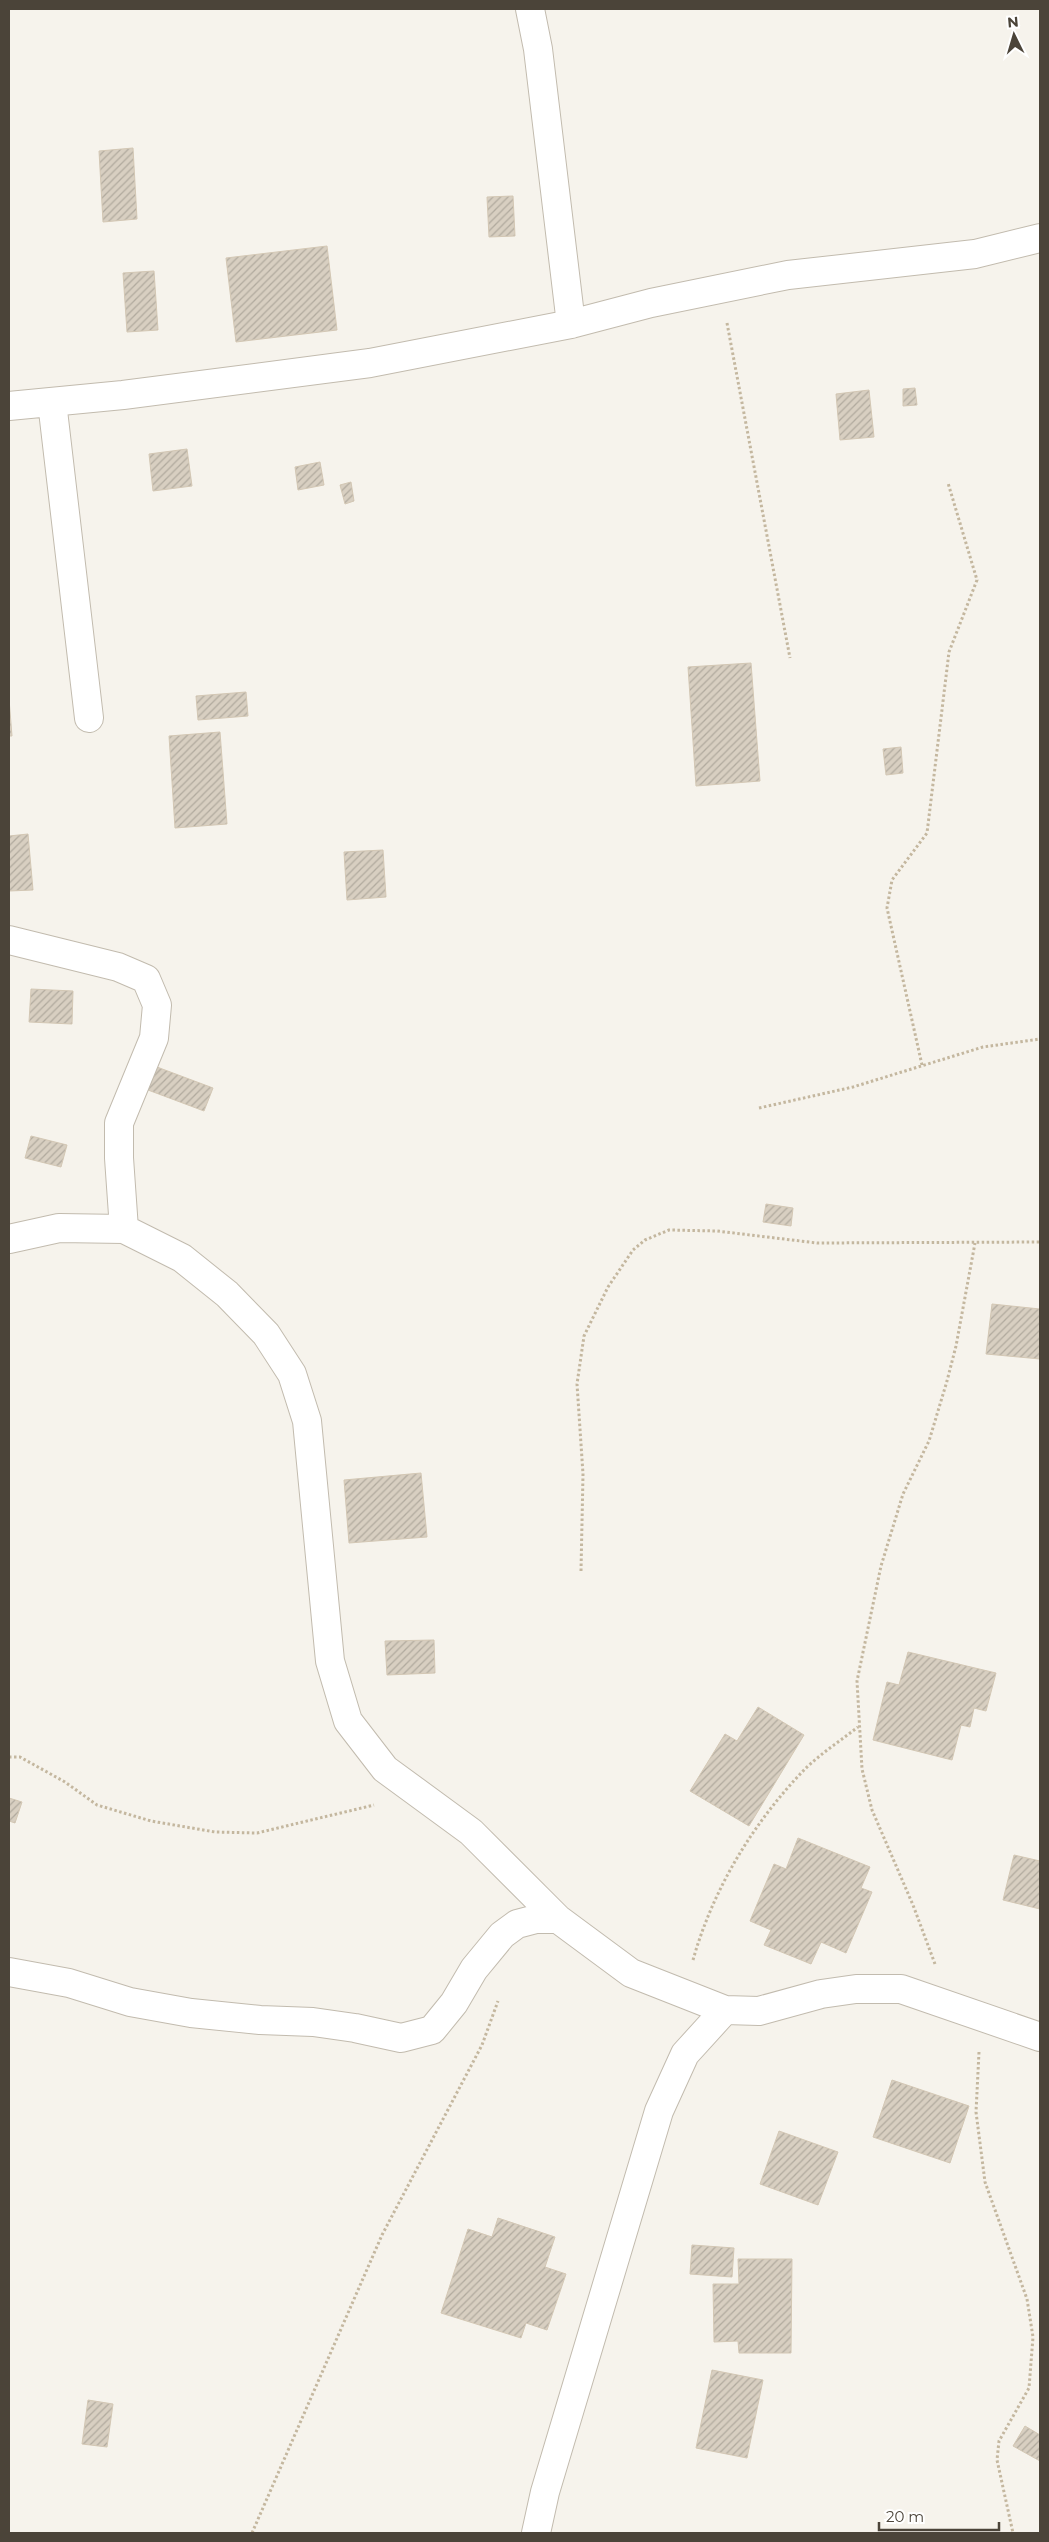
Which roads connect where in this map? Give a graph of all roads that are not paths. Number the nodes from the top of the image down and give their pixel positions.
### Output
1 (530, 9) edge
2 (1040, 238) edge
3 (571, 324) junction
4 (52, 402) junction
5 (9, 406) edge
6 (89, 718) dead end
7 (9, 940) edge
8 (124, 1229) junction
9 (9, 1240) edge
10 (558, 1919) junction
11 (9, 1972) edge
12 (725, 2010) junction
13 (1040, 2037) edge
14 (536, 2533) edge

1 - 3 street
2 - 3 street
3 - 4 street
4 - 5 street
4 - 6 street
7 - 8 street
8 - 9 street
8 - 10 street
10 - 11 street
10 - 12 street
12 - 13 street
12 - 14 street

